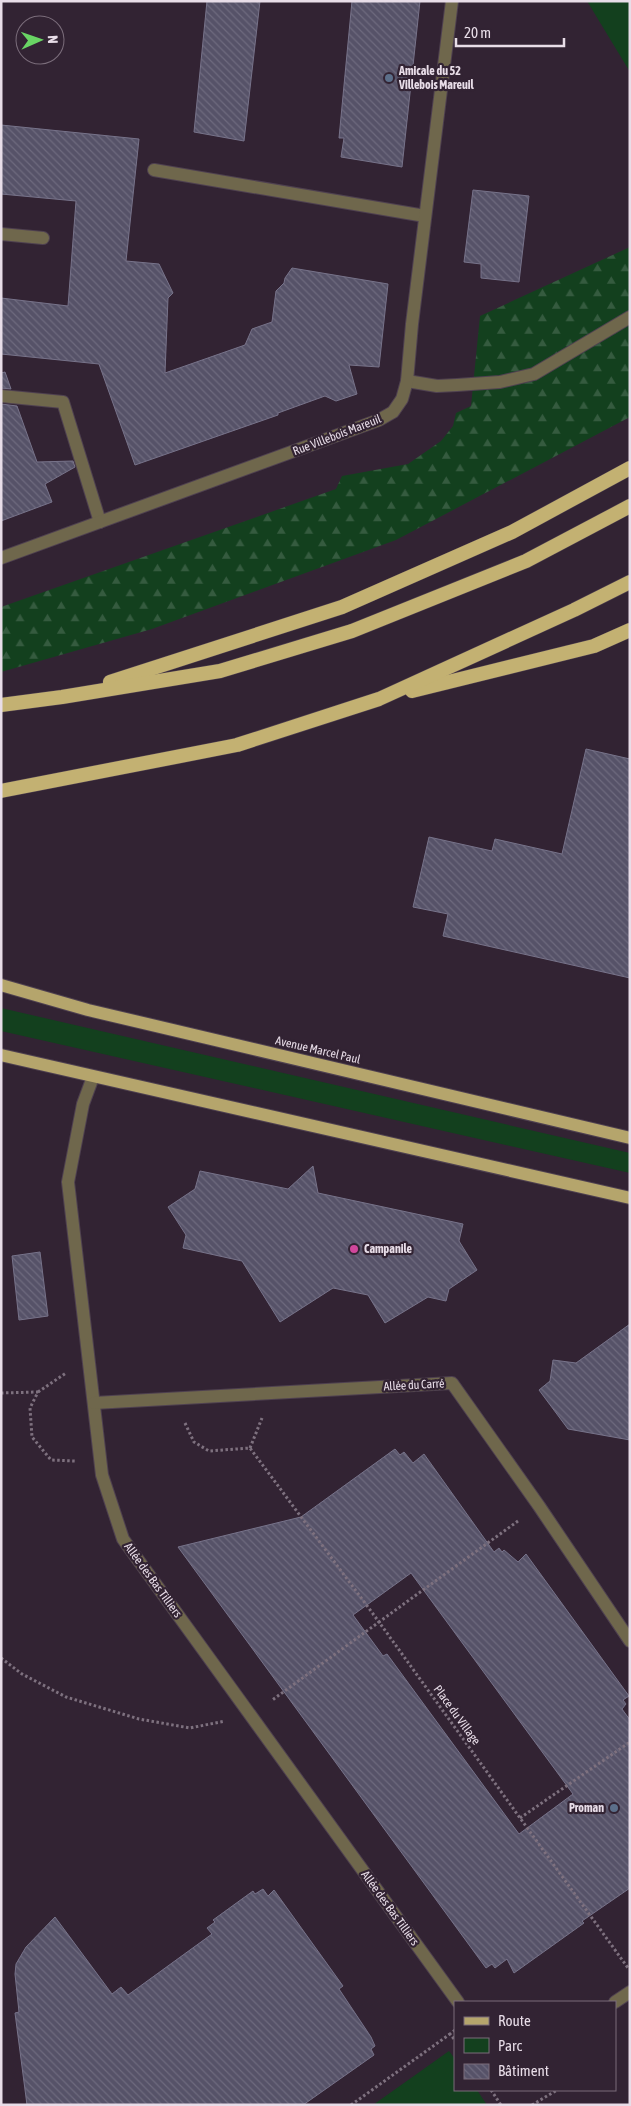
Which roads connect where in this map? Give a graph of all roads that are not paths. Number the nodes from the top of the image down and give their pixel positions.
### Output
1 (452, 1) edge
2 (154, 170) dead end
3 (425, 216) junction
4 (1, 234) edge
5 (43, 238) dead end
6 (630, 318) edge
7 (407, 381) junction
8 (1, 396) edge
9 (630, 468) edge
10 (630, 506) edge
11 (100, 522) junction
12 (1, 558) edge
13 (630, 582) edge
14 (630, 630) edge
15 (62, 697) junction
16 (379, 699) junction
17 (1, 705) edge
18 (1, 791) edge
19 (1, 985) edge
20 (1, 1055) edge
21 (93, 1077) junction
22 (630, 1138) edge
23 (630, 1198) edge
24 (94, 1403) junction
25 (630, 1641) edge
26 (630, 1992) edge
27 (457, 2001) edge
28 (616, 2001) edge

1 - 3 street, Rue Villebois Mareuil
2 - 3 street
3 - 7 street, Rue Villebois Mareuil
4 - 5 street
6 - 7 street
7 - 11 street, Rue Villebois Mareuil
8 - 11 street
9 - 15 highway
10 - 15 highway
11 - 12 street, Rue Villebois Mareuil
13 - 16 highway
14 - 16 highway
15 - 17 highway
16 - 18 highway
19 - 22 main road, Avenue Marcel Paul
20 - 21 main road
21 - 23 main road
21 - 24 street, Allée des Bas Tilliers
24 - 25 street, Allée du Carré
24 - 27 street, Allée des Bas Tilliers
26 - 28 street

